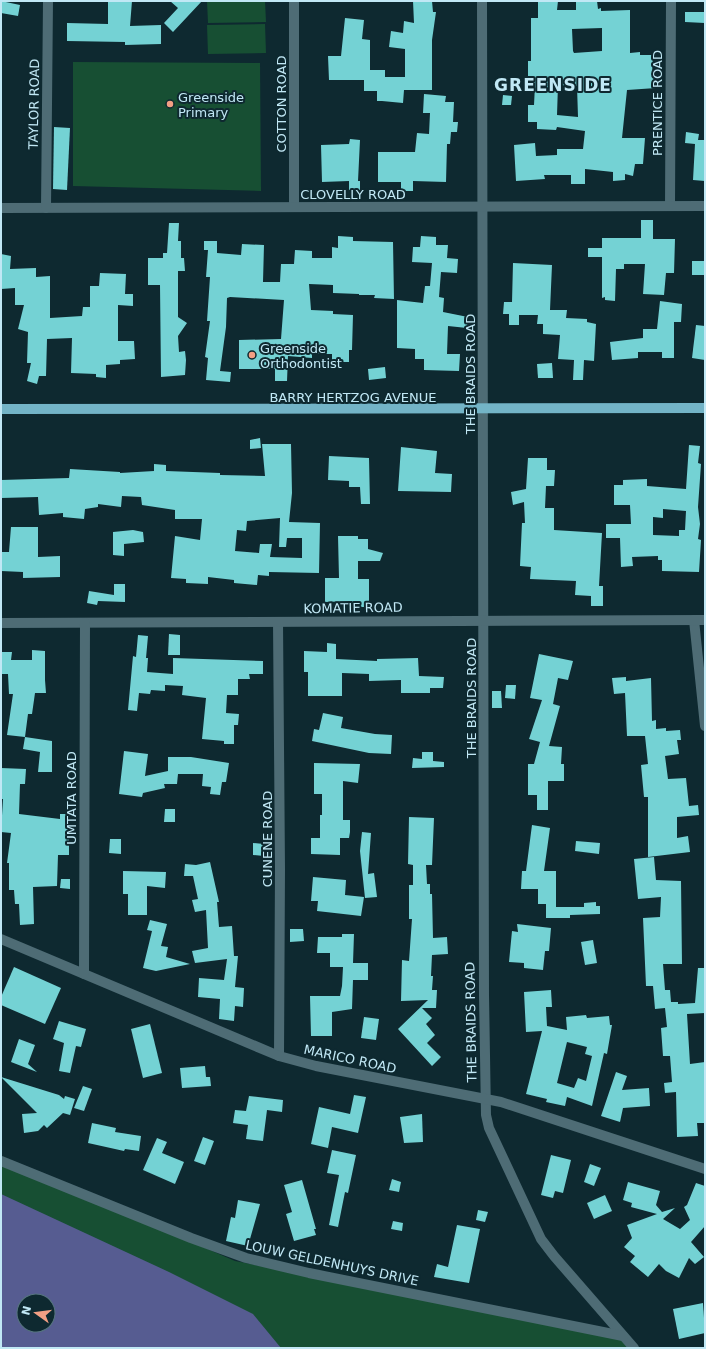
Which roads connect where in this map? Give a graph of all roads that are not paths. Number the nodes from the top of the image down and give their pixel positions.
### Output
1 (48, 1) edge
2 (294, 1) edge
3 (482, 1) edge
4 (671, 1) edge
5 (483, 206) junction
6 (670, 206) junction
7 (705, 206) edge
8 (294, 207) junction
9 (1, 208) edge
10 (46, 208) junction
11 (705, 408) edge
12 (1, 409) edge
13 (483, 410) junction
14 (694, 620) junction
15 (705, 620) edge
16 (484, 621) junction
17 (278, 622) junction
18 (1, 623) edge
19 (85, 623) junction
20 (705, 726) edge
21 (1, 938) edge
22 (84, 974) junction
23 (279, 1056) junction
24 (485, 1100) junction
25 (1, 1161) edge
26 (705, 1169) edge
27 (623, 1336) junction
28 (634, 1348) edge

1 - 10 street, TAYLOR ROAD
2 - 8 street, COTTON ROAD
3 - 5 street, THE BRAIDS ROAD
4 - 6 street, PRENTICE ROAD
5 - 6 street, CLOVELLY ROAD
5 - 8 street, CLOVELLY ROAD
5 - 13 street, THE BRAIDS ROAD
6 - 7 street, CLOVELLY ROAD
8 - 10 street, CLOVELLY ROAD
9 - 10 street, CLOVELLY ROAD
11 - 13 main road, BARRY HERTZOG AVENUE
12 - 13 main road, BARRY HERTZOG AVENUE
13 - 16 street, THE BRAIDS ROAD
14 - 15 street, KOMATIE ROAD
14 - 16 street, KOMATIE ROAD
14 - 20 street
16 - 17 street, KOMATIE ROAD
16 - 24 street, THE BRAIDS ROAD
17 - 19 street, KOMATIE ROAD
17 - 23 street, CUNENE ROAD
18 - 19 street, KOMATIE ROAD
19 - 22 street, UMTATA ROAD
21 - 22 street, MARICO ROAD
22 - 23 street, MARICO ROAD
23 - 24 street, MARICO ROAD
24 - 26 street, MARICO ROAD
24 - 27 street, THE BRAIDS ROAD
25 - 27 street, LOUW GELDENHUYS DRIVE
27 - 28 street, THE BRAIDS ROAD

